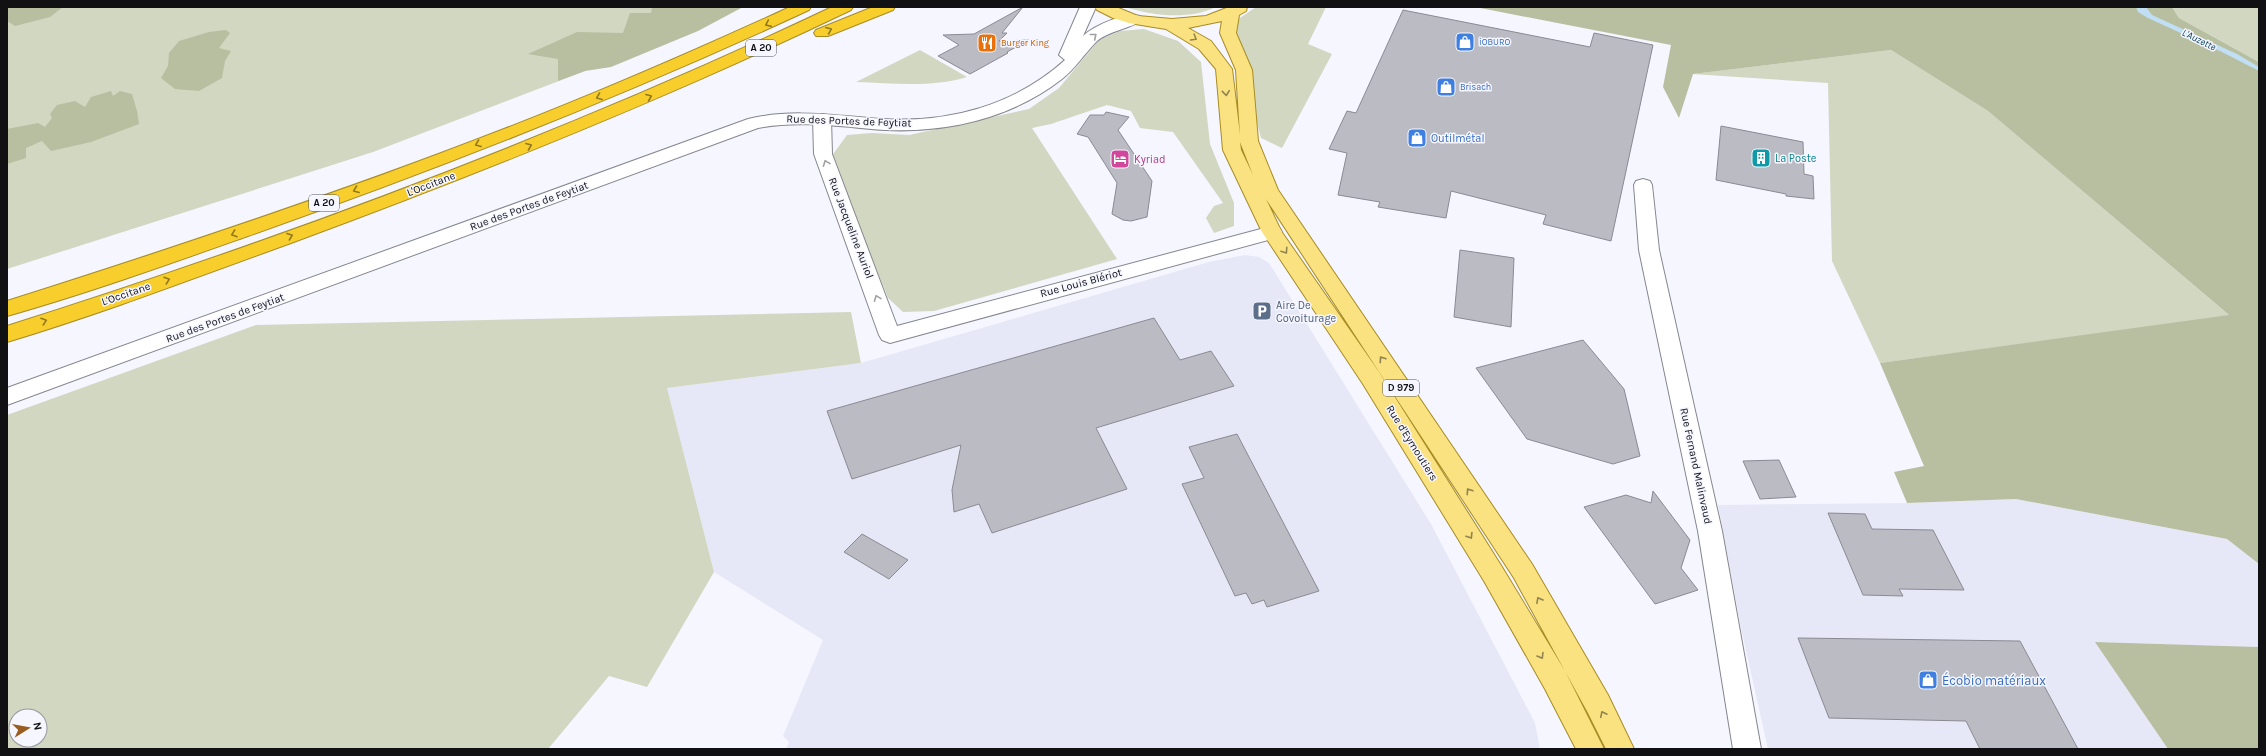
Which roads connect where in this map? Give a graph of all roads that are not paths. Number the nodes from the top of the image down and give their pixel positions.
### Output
1 (771, 7) edge
2 (803, 7) edge
3 (845, 7) edge
4 (888, 7) edge
5 (1088, 7) edge
6 (1103, 7) edge
7 (1237, 10) edge
8 (1134, 19) junction
9 (1169, 24) junction
10 (1058, 74) junction
11 (635, 82) junction
12 (675, 86) junction
13 (822, 119) junction
14 (1644, 185) dead end
15 (1272, 232) junction
16 (7, 309) edge
17 (7, 334) edge
18 (890, 334) joint
19 (7, 397) edge
20 (1590, 749) edge
21 (1620, 749) edge
22 (1747, 749) edge

1 - 11 highway
2 -> 11 highway, L'Occitane / A 20
3 - 12 highway, L'Occitane / A 20
12 -> 4 highway
5 - 10 street
6 - 8 main road
7 - 9 main road
21 -> 7 main road, D 979
8 - 9 main road
10 -> 8 street, Rue des Portes de Feytiat
9 -> 15 main road, Rue d'Eymoutiers / D 979
10 - 13 street, Rue des Portes de Feytiat
11 -> 16 highway, L'Occitane / A 20
17 -> 12 highway, L'Occitane / A 20
18 -> 13 street, Rue Jacqueline Auriol
13 - 19 street, Rue des Portes de Feytiat
14 - 22 street, Rue Fernand Malinvaud
15 - 18 street, Rue Louis Blériot
15 -> 20 main road, Rue d'Eymoutiers / D 979

